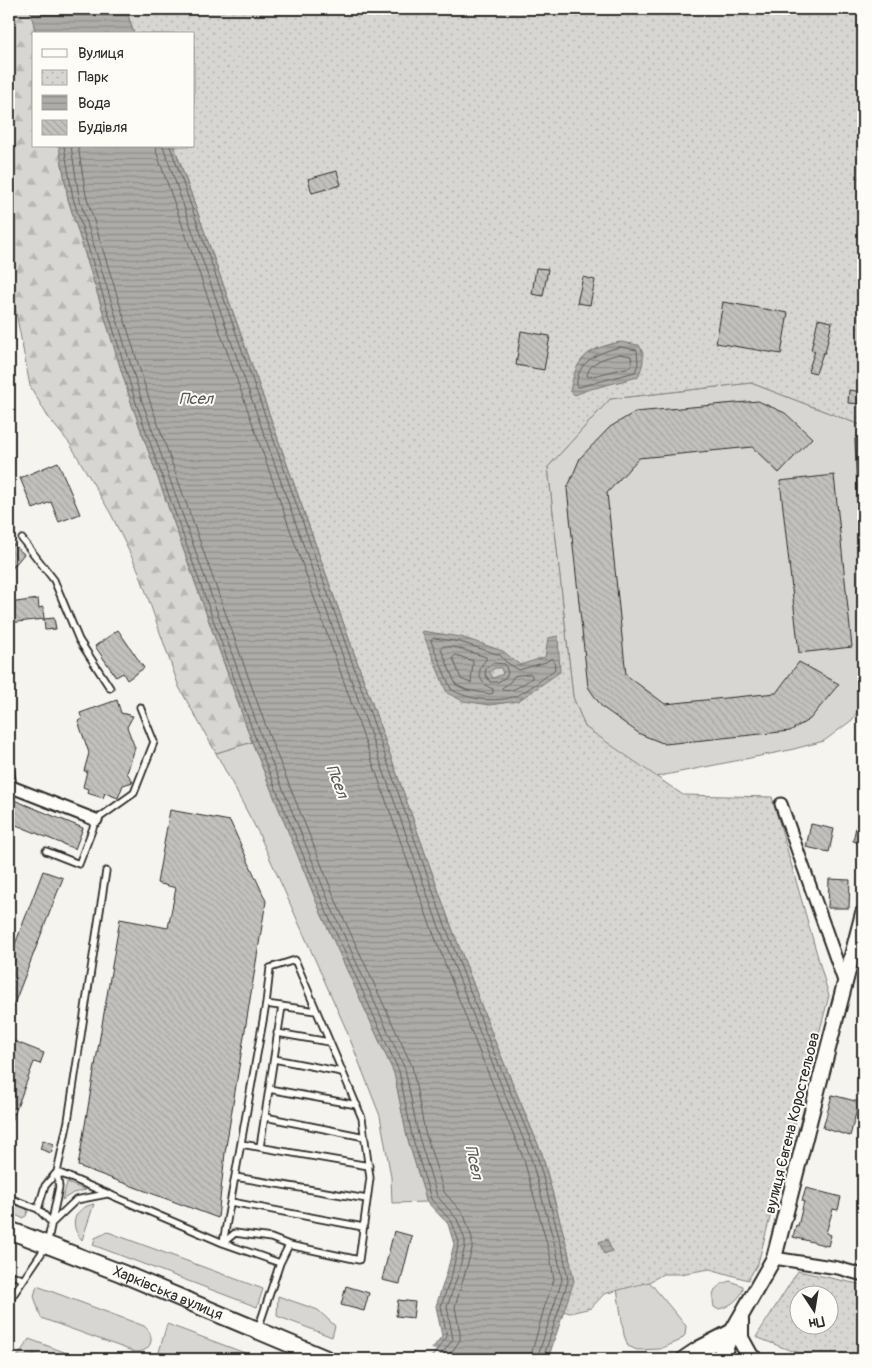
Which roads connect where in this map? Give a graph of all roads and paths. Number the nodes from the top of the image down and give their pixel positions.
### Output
1 (863, 441) edge
2 (22, 539) dead end
3 (863, 542) edge
4 (110, 688) dead end
5 (140, 707) dead end
6 (9, 759) edge
7 (11, 787) edge
8 (782, 804) dead end
9 (96, 820) junction
10 (46, 851) dead end
11 (106, 871) dead end
12 (863, 913) edge
13 (845, 984) junction
14 (266, 1004) junction
15 (282, 1006) junction
16 (316, 1011) junction
17 (278, 1034) junction
18 (329, 1042) junction
19 (274, 1059) junction
20 (342, 1072) junction
21 (269, 1089) junction
22 (357, 1105) junction
23 (265, 1117) junction
24 (365, 1137) junction
25 (241, 1144) junction
26 (260, 1147) junction
27 (369, 1166) junction
28 (57, 1172) junction
29 (235, 1177) junction
30 (107, 1194) junction
31 (9, 1198) edge
32 (368, 1199) junction
33 (231, 1202) junction
34 (38, 1209) junction
35 (52, 1223) junction
36 (363, 1227) junction
37 (9, 1230) edge
38 (223, 1243) junction
39 (47, 1245) junction
40 (289, 1245) junction
41 (774, 1258) junction
42 (280, 1263) junction
43 (9, 1274) edge
44 (863, 1275) edge
45 (22, 1279) junction
46 (9, 1301) edge
47 (735, 1326) junction
48 (257, 1331) junction
49 (326, 1359) edge
50 (685, 1359) edge
51 (703, 1359) edge
52 (720, 1359) edge
53 (754, 1359) edge

1 - 3 lane
2 - 4 lane
5 - 9 lane
6 - 7 lane
7 - 9 street
8 - 13 street
9 - 10 lane
11 - 28 lane
12 - 13 street, вулиця Євгена Коростельова
13 - 41 street, вулиця Євгена Коростельова
14 - 15 lane
14 - 16 lane
14 - 25 lane
15 - 16 lane
15 - 17 lane
16 - 18 lane
17 - 18 lane
17 - 19 lane
18 - 20 lane
19 - 20 lane
19 - 21 lane
20 - 22 lane
21 - 22 lane
21 - 23 lane
22 - 24 lane
23 - 24 lane
23 - 26 lane
24 - 27 lane
25 - 26 lane
25 - 29 lane
26 - 27 lane
27 - 32 lane
28 - 30 lane
28 - 34 lane
28 - 35 lane
29 - 32 lane
29 - 33 lane
30 - 35 lane
30 - 38 lane
31 - 34 lane
32 - 36 lane
33 - 36 lane
33 - 38 lane
34 - 35 lane
35 - 39 lane
36 - 40 lane
37 - 39 main road, Харківська вулиця
38 - 40 lane
38 - 42 lane
39 - 45 lane
39 - 48 main road, Харківська вулиця
40 - 42 lane
41 - 44 street
41 - 47 street, вулиця Євгена Коростельова
42 - 48 lane
43 - 45 lane
45 - 46 lane
47 - 50 main road
47 - 51 main road
47 - 52 main road
47 - 53 main road
48 - 49 main road, Харківська вулиця

